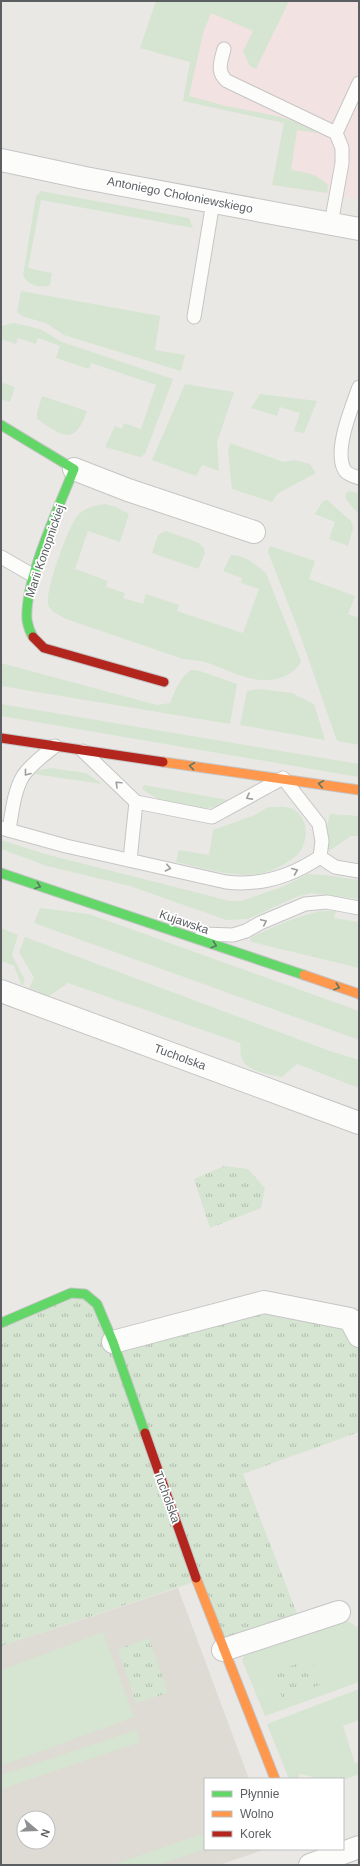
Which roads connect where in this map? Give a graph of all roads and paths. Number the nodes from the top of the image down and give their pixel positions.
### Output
1 (224, 49) dead end
2 (359, 83) edge
3 (336, 133) junction
4 (1, 160) edge
5 (213, 202) junction
6 (331, 224) junction
7 (359, 229) edge
8 (194, 317) dead end
9 (359, 387) edge
10 (1, 425) edge
11 (74, 469) junction
12 (359, 478) edge
13 (254, 532) dead end
14 (1, 557) edge
15 (34, 576) junction
16 (164, 682) dead end
17 (1, 738) edge
18 (55, 746) junction
19 (82, 750) junction
20 (283, 778) junction
21 (359, 790) edge
22 (136, 802) junction
23 (5, 829) edge
24 (320, 857) junction
25 (130, 860) junction
26 (359, 871) edge
27 (1, 873) edge
28 (359, 908) edge
29 (172, 931) junction
30 (1, 991) edge
31 (359, 994) edge
32 (359, 1124) edge
33 (1, 1323) edge
34 (359, 1336) edge
35 (113, 1342) junction
36 (339, 1612) dead end
37 (223, 1650) junction
38 (275, 1778) edge
39 (359, 1847) edge
40 (314, 1858) edge

1 - 3 lane
2 - 3 lane
3 - 6 lane
4 - 5 street, Antoniego Chołoniewskiego
5 - 6 street, Antoniego Chołoniewskiego
5 - 8 lane
6 - 7 street, Antoniego Chołoniewskiego
9 - 12 lane
10 - 11 street
11 - 13 street
11 - 15 street, Marii Konopnickiej
14 - 15 lane
15 - 16 street, Marii Konopnickiej
17 - 18 street
18 - 19 street
18 -> 23 lane
20 -> 19 street
22 -> 19 lane
21 -> 20 street
20 -> 22 lane
20 - 24 lane
22 - 25 lane
23 - 25 lane
25 -> 24 lane
24 - 26 lane
27 -> 29 street, Kujawska
29 -> 28 lane
29 -> 31 street, Kujawska
30 - 32 street, Tucholska
33 - 35 street, Tucholska
34 - 35 street
35 - 37 street, Tucholska
36 - 37 street
37 - 38 street, Tucholska
39 - 40 street

